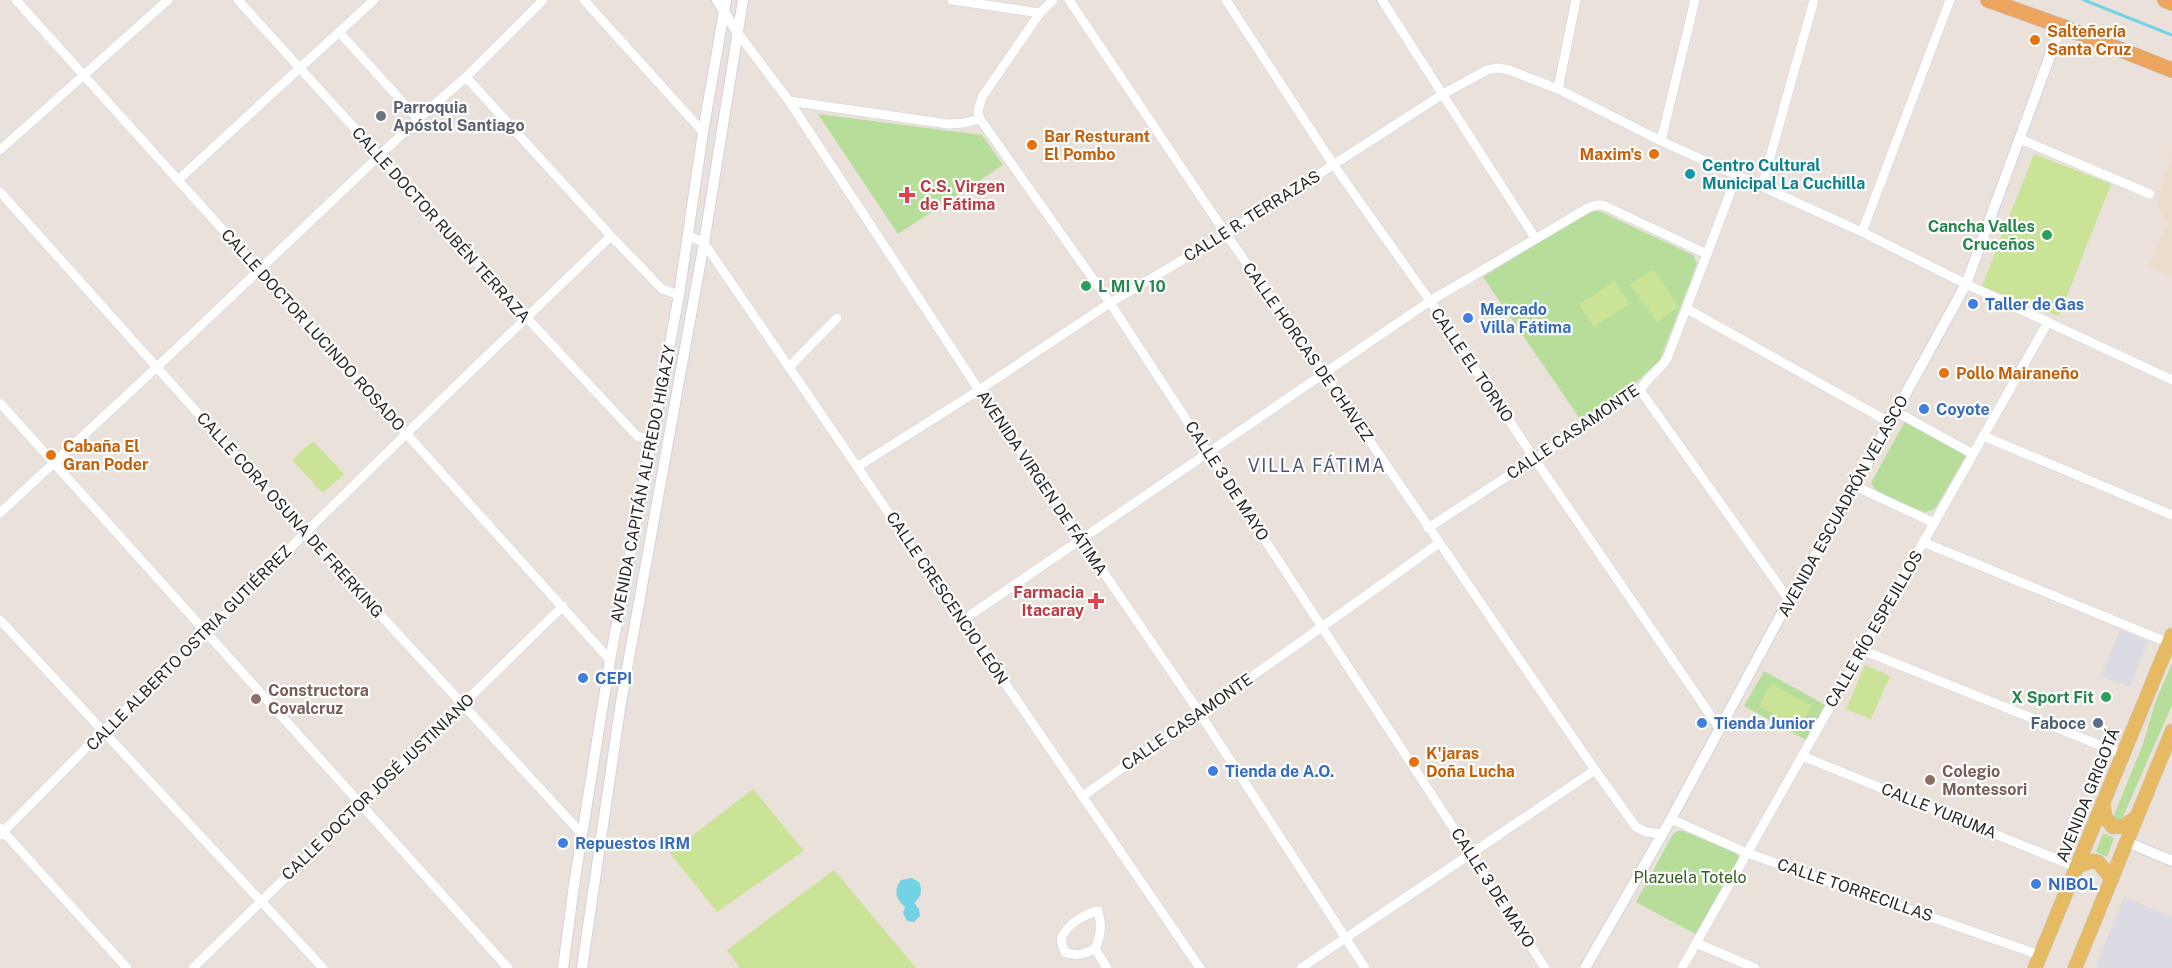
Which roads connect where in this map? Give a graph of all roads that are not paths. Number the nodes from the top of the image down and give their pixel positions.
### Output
1 (16, 0) edge
2 (168, 0) edge
3 (238, 0) edge
4 (374, 0) edge
5 (543, 0) edge
6 (584, 0) edge
7 (743, 0) edge
8 (952, 0) edge
9 (1053, 0) edge
10 (1069, 0) edge
11 (1226, 0) edge
12 (1382, 0) edge
13 (1576, 0) edge
14 (1695, 0) edge
15 (1814, 0) edge
16 (1950, 0) edge
17 (1988, 0) edge
18 (2165, 0) edge
19 (722, 3) edge
20 (2172, 3) edge
21 (1040, 13) junction
22 (2061, 26) junction
23 (339, 32) junction
24 (737, 32) junction
25 (299, 69) junction
26 (2172, 70) edge
27 (83, 74) junction
28 (466, 77) junction
29 (1558, 89) junction
30 (1443, 94) junction
31 (789, 101) junction
32 (418, 119) junction
33 (980, 119) junction
34 (703, 132) junction
35 (2020, 139) junction
36 (1660, 141) junction
37 (0, 150) edge
38 (380, 157) junction
39 (1333, 164) junction
40 (1737, 175) junction
41 (178, 180) junction
42 (1762, 186) junction
43 (0, 192) edge
44 (2150, 194) dead end
45 (1862, 232) junction
46 (1226, 234) junction
47 (611, 236) junction
48 (688, 236) junction
49 (1535, 238) junction
50 (704, 243) junction
51 (1707, 254) junction
52 (258, 271) junction
53 (1966, 284) junction
54 (679, 295) junction
55 (1430, 301) junction
56 (1110, 303) junction
57 (1687, 309) junction
58 (527, 318) junction
59 (837, 318) dead end
60 (2048, 322) junction
61 (789, 367) junction
62 (157, 368) junction
63 (1324, 374) junction
64 (2172, 380) edge
65 (979, 390) junction
66 (1640, 390) junction
67 (0, 403) edge
68 (1895, 411) junction
69 (1890, 422) junction
70 (406, 434) junction
71 (1983, 436) junction
72 (652, 441) junction
73 (1210, 453) junction
74 (1973, 454) junction
75 (1534, 458) junction
76 (54, 462) junction
77 (857, 467) junction
78 (1855, 486) junction
79 (0, 513) edge
80 (2172, 515) edge
81 (1934, 523) junction
82 (1428, 528) junction
83 (305, 533) junction
84 (1081, 539) junction
85 (1923, 542) junction
86 (1439, 543) junction
87 (1790, 600) junction
88 (563, 606) junction
89 (0, 620) edge
90 (963, 621) junction
91 (616, 627) junction
92 (1322, 628) junction
93 (635, 632) junction
94 (207, 633) junction
95 (2170, 639) edge
96 (1862, 650) junction
97 (610, 660) junction
98 (463, 704) junction
99 (1199, 712) junction
100 (1720, 729) junction
101 (2172, 731) edge
102 (102, 732) junction
103 (2122, 754) junction
104 (1802, 756) junction
105 (1595, 770) junction
106 (1083, 796) junction
107 (2103, 802) junction
108 (361, 803) junction
109 (2137, 817) junction
110 (1671, 819) junction
111 (1, 831) edge
112 (582, 834) junction
113 (1662, 834) junction
114 (2127, 842) junction
115 (1747, 853) junction
116 (1471, 855) junction
117 (2172, 861) edge
118 (2076, 867) junction
119 (2112, 879) junction
120 (261, 902) junction
121 (1346, 938) junction
122 (1696, 944) junction
123 (1095, 949) junction
124 (2038, 962) edge
125 (127, 968) edge
126 (193, 968) edge
127 (323, 968) edge
128 (507, 968) edge
129 (563, 968) edge
130 (582, 968) edge
131 (1107, 968) edge
132 (1200, 968) edge
133 (1301, 968) edge
134 (1365, 968) edge
135 (1545, 968) edge
136 (1585, 968) edge
137 (1682, 968) edge
138 (1755, 968) edge
139 (2074, 968) edge

1 - 27 street, CALLE DOCTOR LUCINDO ROSADO
2 - 27 street
3 - 25 street, CALLE DOCTOR RUBÉN TERRAZA
4 - 23 street
5 - 28 street
6 - 34 street
7 - 24 street, AVENIDA CAPITÁN ALFREDO HIGAZY
8 - 21 street
9 - 21 street
10 - 46 street, CALLE HORCAS DE CHAVEZ
11 - 39 street, CALLE EL TORNO
12 - 30 street
13 - 29 street
14 - 36 street
15 - 42 street
16 - 45 street
17 - 22 highway
18 - 20 highway
19 - 24 street, AVENIDA VIRGEN DE FÁTIMA
19 - 34 street, AVENIDA CAPITÁN ALFREDO HIGAZY
21 - 33 street
22 - 26 highway
22 - 35 street, AVENIDA ESCUADRÓN VELASCO
23 - 25 street
23 - 32 street
24 - 31 street, AVENIDA VIRGEN DE FÁTIMA
24 - 50 street, AVENIDA CAPITÁN ALFREDO HIGAZY
25 - 38 street, CALLE DOCTOR RUBÉN TERRAZA
25 - 41 street
27 - 37 street
27 - 41 street, CALLE DOCTOR LUCINDO ROSADO
28 - 32 street
28 - 47 street
29 - 30 street, CALLE R. TERRAZAS
29 - 36 street
30 - 39 street, CALLE R. TERRAZAS
30 - 49 street
31 - 33 street
31 - 65 street, AVENIDA VIRGEN DE FÁTIMA
32 - 38 street
33 - 56 street, CALLE 3 DE MAYO
34 - 48 street, AVENIDA CAPITÁN ALFREDO HIGAZY
35 - 44 street
35 - 53 street, AVENIDA ESCUADRÓN VELASCO
36 - 40 street
38 - 52 street
38 - 58 street, CALLE DOCTOR RUBÉN TERRAZA
39 - 46 street, CALLE R. TERRAZAS
39 - 55 street, CALLE EL TORNO
40 - 42 street
40 - 51 street, CALLE CASAMONTE
41 - 52 street, CALLE DOCTOR LUCINDO ROSADO
42 - 45 street
43 - 62 street, CALLE CORA OSUNA DE FRERKING
45 - 53 street
46 - 56 street, CALLE R. TERRAZAS
46 - 63 street, CALLE HORCAS DE CHAVEZ
47 - 54 street
47 - 58 street, CALLE ALBERTO OSTRIA GUTIÉRREZ
48 - 50 street
48 - 54 street, AVENIDA CAPITÁN ALFREDO HIGAZY
49 - 51 street
49 - 55 street
50 - 61 street, CALLE CRESCENCIO LEÓN
50 - 93 street, AVENIDA CAPITÁN ALFREDO HIGAZY
51 - 57 street, CALLE CASAMONTE
52 - 62 street
52 - 70 street, CALLE DOCTOR LUCINDO ROSADO
53 - 60 street
53 - 68 street, AVENIDA ESCUADRÓN VELASCO
54 - 72 street, AVENIDA CAPITÁN ALFREDO HIGAZY
55 - 63 street
55 - 75 street, CALLE EL TORNO
56 - 65 street, CALLE R. TERRAZAS
56 - 73 street, CALLE 3 DE MAYO
57 - 66 street, CALLE CASAMONTE
57 - 69 street
58 - 70 street, CALLE ALBERTO OSTRIA GUTIÉRREZ
58 - 72 street, CALLE DOCTOR RUBÉN TERRAZA
59 - 61 street
60 - 64 street
60 - 71 street, CALLE RÍO ESPEJILLOS
61 - 77 street, CALLE CRESCENCIO LEÓN
62 - 76 street
62 - 83 street, CALLE CORA OSUNA DE FRERKING
63 - 73 street
63 - 82 street, CALLE HORCAS DE CHAVEZ
65 - 77 street, CALLE R. TERRAZAS
65 - 84 street, AVENIDA VIRGEN DE FÁTIMA
66 - 75 street, CALLE CASAMONTE
66 - 87 street
67 - 76 street
68 - 69 street, AVENIDA ESCUADRÓN VELASCO
68 - 74 street
69 - 78 street, AVENIDA ESCUADRÓN VELASCO
70 - 83 street, CALLE ALBERTO OSTRIA GUTIÉRREZ
70 - 88 street, CALLE DOCTOR LUCINDO ROSADO
71 - 74 street, CALLE RÍO ESPEJILLOS
71 - 80 street
72 - 91 street, AVENIDA CAPITÁN ALFREDO HIGAZY
73 - 84 street
73 - 92 street, CALLE 3 DE MAYO
74 - 81 street, CALLE RÍO ESPEJILLOS
75 - 82 street, CALLE CASAMONTE
75 - 100 street, CALLE EL TORNO
76 - 79 street
76 - 94 street
77 - 90 street, CALLE CRESCENCIO LEÓN
78 - 81 street
78 - 87 street, AVENIDA ESCUADRÓN VELASCO
81 - 85 street, CALLE RÍO ESPEJILLOS
82 - 86 street, CALLE HORCAS DE CHAVEZ
83 - 94 street, CALLE ALBERTO OSTRIA GUTIÉRREZ
83 - 98 street, CALLE CORA OSUNA DE FRERKING
84 - 90 street
84 - 99 street, AVENIDA VIRGEN DE FÁTIMA
85 - 95 street
85 - 96 street, CALLE RÍO ESPEJILLOS
86 - 92 street, CALLE CASAMONTE
86 - 105 street, CALLE HORCAS DE CHAVEZ
87 - 100 street, AVENIDA ESCUADRÓN VELASCO
88 - 97 street, CALLE DOCTOR LUCINDO ROSADO
88 - 98 street, CALLE DOCTOR JOSÉ JUSTINIANO
89 - 102 street
90 - 106 street, CALLE CRESCENCIO LEÓN
91 - 93 street
91 - 97 street, AVENIDA CAPITÁN ALFREDO HIGAZY
92 - 99 street, CALLE CASAMONTE
92 - 116 street, CALLE 3 DE MAYO
93 - 130 street, AVENIDA CAPITÁN ALFREDO HIGAZY
94 - 102 street, CALLE ALBERTO OSTRIA GUTIÉRREZ
94 - 108 street
95 - 103 main road, AVENIDA GRIGOTÁ
96 - 103 street
96 - 104 street, CALLE RÍO ESPEJILLOS
97 - 112 street, AVENIDA CAPITÁN ALFREDO HIGAZY
98 - 108 street, CALLE DOCTOR JOSÉ JUSTINIANO
98 - 112 street, CALLE CORA OSUNA DE FRERKING
99 - 106 street, CALLE CASAMONTE
99 - 121 street, AVENIDA VIRGEN DE FÁTIMA
100 - 110 street, AVENIDA ESCUADRÓN VELASCO
101 - 109 main road
102 - 111 street, CALLE ALBERTO OSTRIA GUTIÉRREZ
102 - 120 street
103 - 107 main road, AVENIDA GRIGOTÁ
104 - 115 street, CALLE RÍO ESPEJILLOS
104 - 118 street, CALLE YURUMA
105 - 113 street, CALLE HORCAS DE CHAVEZ
105 - 116 street
106 - 132 street, CALLE CRESCENCIO LEÓN
107 - 109 main road
107 - 118 main road, AVENIDA GRIGOTÁ
108 - 120 street, CALLE DOCTOR JOSÉ JUSTINIANO
108 - 128 street
109 - 114 main road
110 - 113 street, AVENIDA ESCUADRÓN VELASCO
110 - 115 street, CALLE TORRECILLAS
111 - 125 street
112 - 129 street, AVENIDA CAPITÁN ALFREDO HIGAZY
113 - 136 street, AVENIDA ESCUADRÓN VELASCO
114 - 117 street
114 - 119 main road
115 - 122 street, CALLE RÍO ESPEJILLOS
115 - 124 street, CALLE TORRECILLAS
116 - 121 street
116 - 135 street, CALLE 3 DE MAYO
118 - 119 main road
118 - 124 main road, AVENIDA GRIGOTÁ
119 - 139 main road
120 - 126 street, CALLE DOCTOR JOSÉ JUSTINIANO
120 - 127 street
121 - 133 street
121 - 134 street, AVENIDA VIRGEN DE FÁTIMA
122 - 137 street, CALLE RÍO ESPEJILLOS
122 - 138 street
123 - 123 street
123 - 131 street

